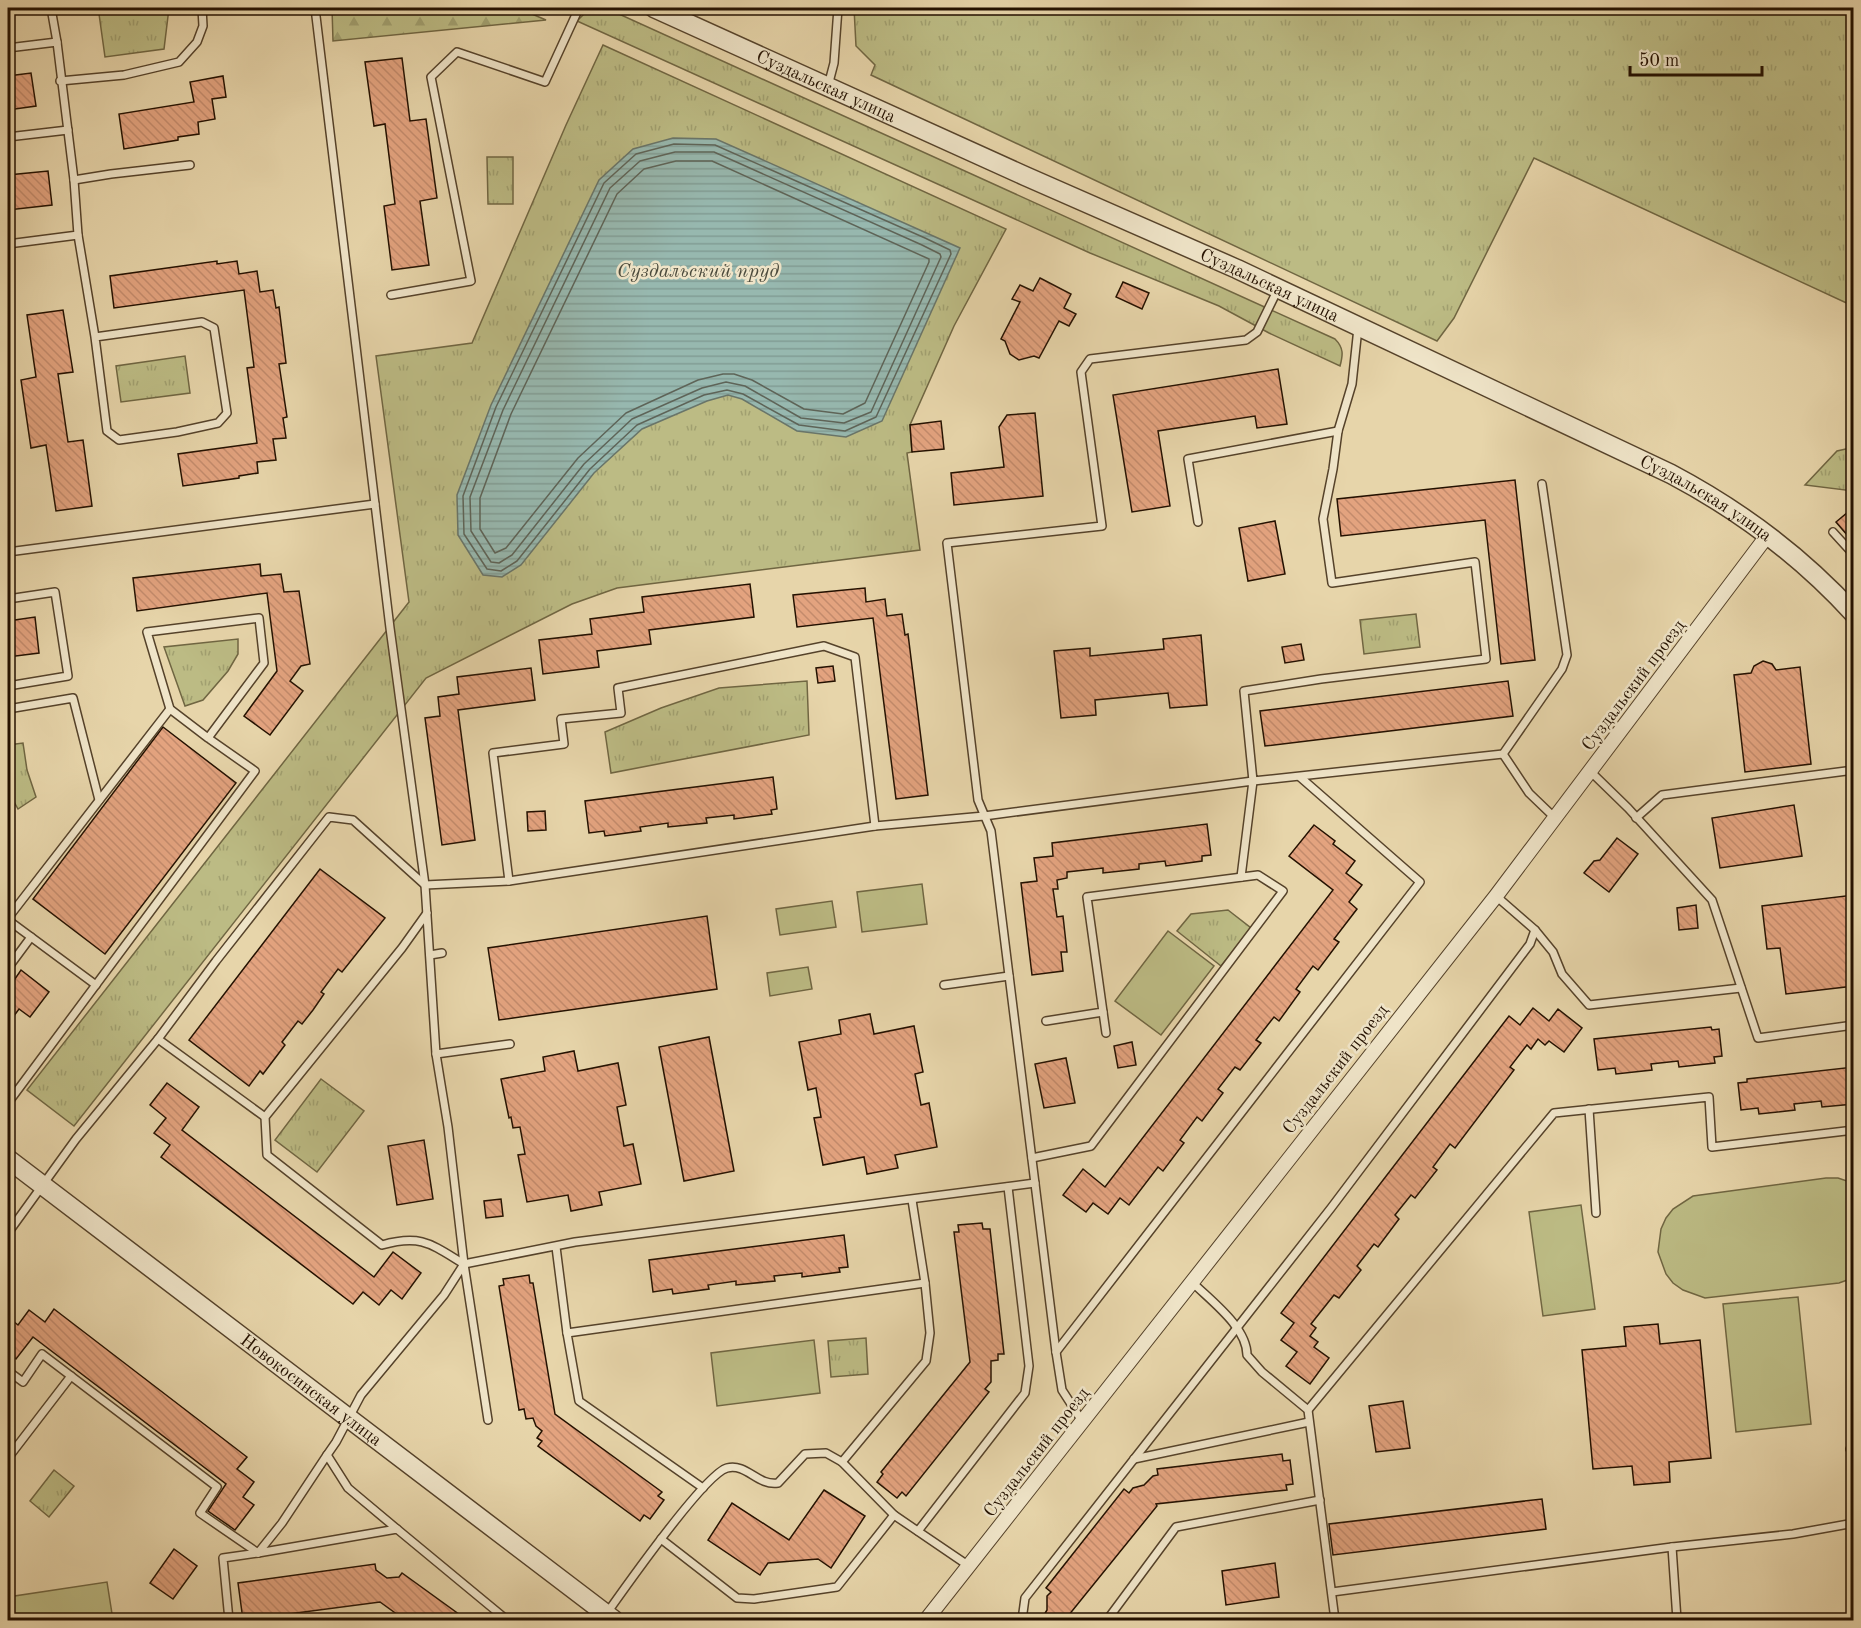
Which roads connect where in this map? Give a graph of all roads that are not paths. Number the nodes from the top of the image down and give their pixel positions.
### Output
1 (51, 8) edge
2 (202, 8) edge
3 (315, 8) edge
4 (579, 8) edge
5 (654, 8) edge
6 (838, 8) edge
7 (57, 42) junction
8 (8, 48) edge
9 (60, 81) junction
10 (828, 86) junction
11 (68, 130) junction
12 (8, 137) edge
13 (190, 165) dead end
14 (74, 180) junction
15 (78, 235) junction
16 (8, 244) edge
17 (1278, 289) junction
18 (391, 295) dead end
19 (1358, 328) junction
20 (95, 337) junction
21 (1338, 430) junction
22 (1542, 484) dead end
23 (375, 504) junction
24 (1198, 522) dead end
25 (1833, 532) dead end
26 (1767, 536) junction
27 (8, 552) edge
28 (1854, 555) edge
29 (8, 599) edge
30 (1854, 614) edge
31 (8, 686) edge
32 (8, 709) edge
33 (170, 709) junction
34 (208, 738) junction
35 (1503, 754) junction
36 (1854, 770) edge
37 (1590, 771) junction
38 (1300, 777) junction
39 (1253, 781) junction
40 (99, 800) junction
41 (984, 816) junction
42 (1554, 817) junction
43 (1636, 818) junction
44 (876, 826) junction
45 (1241, 878) junction
46 (509, 881) junction
47 (425, 885) junction
48 (1496, 896) junction
49 (427, 913) junction
50 (8, 919) edge
51 (1535, 930) junction
52 (31, 937) junction
53 (442, 953) dead end
54 (430, 955) junction
55 (8, 968) edge
56 (1009, 976) junction
57 (96, 985) junction
58 (944, 985) dead end
59 (1741, 988) junction
60 (1103, 1012) junction
61 (1046, 1021) dead end
62 (1854, 1025) edge
63 (1106, 1033) dead end
64 (158, 1039) junction
65 (510, 1044) dead end
66 (436, 1054) junction
67 (8, 1103) edge
68 (1589, 1109) junction
69 (265, 1117) junction
70 (1854, 1130) edge
71 (1032, 1158) junction
72 (8, 1160) edge
73 (1035, 1183) junction
74 (42, 1186) junction
75 (1008, 1186) junction
76 (912, 1200) junction
77 (1596, 1212) dead end
78 (8, 1233) edge
79 (556, 1247) junction
80 (464, 1264) junction
81 (1192, 1282) junction
82 (925, 1283) junction
83 (1238, 1328) junction
84 (567, 1333) junction
85 (1056, 1352) junction
86 (8, 1371) edge
87 (71, 1376) junction
88 (1308, 1410) junction
89 (348, 1419) junction
90 (488, 1420) dead end
91 (1082, 1421) junction
92 (1310, 1422) junction
93 (327, 1455) junction
94 (8, 1458) edge
95 (1134, 1459) junction
96 (842, 1462) junction
97 (703, 1488) junction
98 (1320, 1500) junction
99 (894, 1515) junction
100 (1854, 1523) edge
101 (397, 1529) junction
102 (918, 1531) junction
103 (661, 1539) junction
104 (1672, 1548) junction
105 (258, 1552) junction
106 (969, 1566) junction
107 (1332, 1592) junction
108 (610, 1617) edge
109 (229, 1620) edge
110 (507, 1620) edge
111 (926, 1620) edge
112 (1022, 1620) edge
113 (1107, 1620) edge
114 (1335, 1620) edge
115 (1677, 1620) edge

1 - 7 lane
2 - 9 lane
3 - 23 lane
4 - 18 lane
5 - 10 street, Суздальская улица
6 - 10 lane
7 - 8 lane
7 - 9 lane
9 - 11 lane
10 - 17 street, Суздальская улица
11 - 12 lane
11 - 14 lane
13 - 14 lane
14 - 15 lane
15 - 16 lane
15 - 20 lane
17 - 19 street, Суздальская улица
17 - 41 lane
19 - 21 lane
19 - 26 street, Суздальская улица
20 - 20 lane
21 - 24 lane
21 - 39 lane
22 - 35 lane
23 - 27 lane
23 - 47 lane
25 - 28 lane
26 - 30 street, Суздальская улица
26 - 37 street, Суздальский проезд
29 - 31 lane
32 - 40 lane
33 - 34 lane
33 - 34 lane
33 - 40 lane
34 - 57 lane
35 - 38 lane
35 - 42 lane
36 - 43 lane
37 - 42 street, Суздальский проезд
37 - 43 lane
38 - 39 lane
38 - 85 lane
39 - 41 lane
39 - 45 lane
40 - 50 lane
41 - 44 lane
41 - 56 lane
42 - 48 street, Суздальский проезд
43 - 59 lane
44 - 46 lane
44 - 46 lane
45 - 60 lane
45 - 71 lane
46 - 47 lane
47 - 49 lane
47 - 64 lane
48 - 51 lane
48 - 81 street, Суздальский проезд
49 - 54 lane
49 - 69 lane
50 - 52 lane
51 - 59 lane
51 - 83 lane
52 - 55 lane
52 - 57 lane
53 - 54 lane
54 - 66 lane
56 - 58 lane
56 - 71 lane
57 - 67 lane
59 - 62 lane
60 - 61 lane
60 - 63 lane
64 - 69 lane
64 - 74 lane
65 - 66 lane
66 - 80 lane
68 - 70 lane
68 - 77 lane
68 - 88 lane
69 - 80 lane
71 - 73 lane
72 - 74 street, Новокосинская улица
73 - 75 lane
73 - 85 lane
74 - 78 lane
74 - 89 street, Новокосинская улица
75 - 76 lane
75 - 102 lane
76 - 79 lane
76 - 82 lane
79 - 80 lane
79 - 84 lane
80 - 89 lane
80 - 90 lane
81 - 83 lane
81 - 91 street, Суздальский проезд
82 - 84 lane
82 - 96 lane
83 - 88 lane
83 - 95 lane
84 - 97 lane
85 - 91 lane
86 - 87 lane
87 - 94 lane
87 - 105 lane
88 - 92 lane
89 - 93 lane
89 - 108 street, Новокосинская улица
91 - 106 street, Суздальский проезд
92 - 95 lane
92 - 98 lane
93 - 101 lane
93 - 105 lane
95 - 112 lane
96 - 97 lane
96 - 99 lane
97 - 103 lane
98 - 107 lane
98 - 113 lane
99 - 102 lane
99 - 103 lane
100 - 104 lane
101 - 105 lane
101 - 110 lane
102 - 106 lane
103 - 108 lane
104 - 107 lane
104 - 115 lane
105 - 109 lane
106 - 111 street, Суздальский проезд
107 - 114 lane

